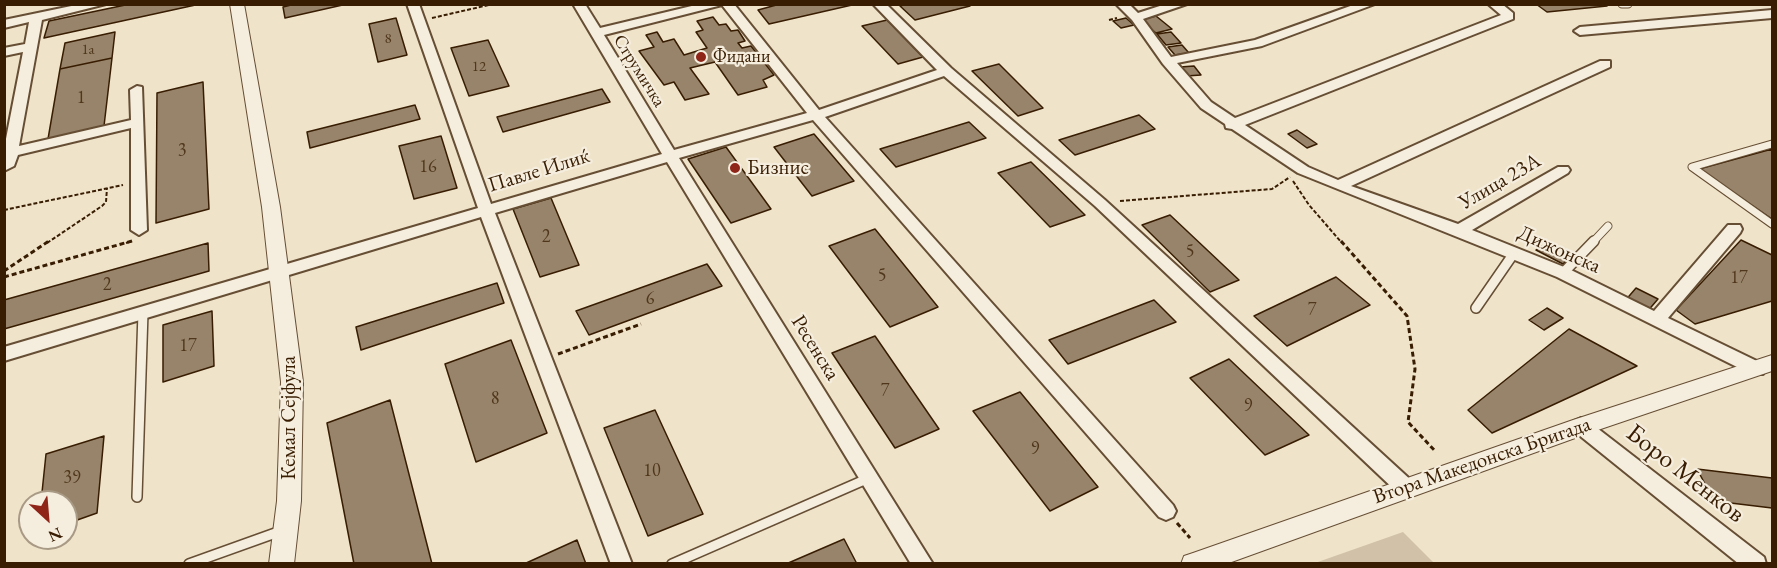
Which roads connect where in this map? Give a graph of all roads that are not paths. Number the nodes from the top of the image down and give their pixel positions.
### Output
1 (100, 4) edge
2 (237, 4) edge
3 (413, 4) edge
4 (579, 4) edge
5 (717, 4) edge
6 (727, 4) edge
7 (879, 4) edge
8 (1122, 4) edge
9 (1181, 4) edge
10 (1370, 4) edge
11 (1494, 4) edge
12 (1622, 4) edge
13 (1628, 4) edge
14 (1758, 4) edge
15 (1772, 14) edge
16 (36, 17) junction
17 (1136, 17) junction
18 (4, 24) edge
19 (1580, 30) dead end
20 (595, 33) junction
21 (30, 47) junction
22 (4, 52) edge
23 (1168, 61) junction
24 (1605, 64) dead end
25 (946, 71) junction
26 (137, 90) dead end
27 (816, 115) junction
28 (136, 123) junction
29 (1231, 125) junction
30 (1773, 144) edge
31 (11, 152) junction
32 (670, 156) junction
33 (4, 167) edge
34 (1563, 170) dead end
35 (1338, 186) junction
36 (486, 210) junction
37 (1773, 224) edge
38 (1608, 226) dead end
39 (1734, 229) dead end
40 (139, 230) road end
41 (1459, 230) junction
42 (1514, 253) junction
43 (1563, 273) junction
44 (278, 274) junction
45 (1476, 308) dead end
46 (143, 312) junction
47 (1658, 319) junction
48 (4, 354) edge
49 (1765, 366) edge
50 (1581, 426) junction
51 (869, 478) junction
52 (1406, 488) junction
53 (137, 497) dead end
54 (1166, 511) dead end
55 (287, 529) junction
56 (1744, 561) edge
57 (189, 564) edge
58 (281, 564) edge
59 (622, 564) edge
60 (672, 564) edge
61 (923, 564) edge
62 (1192, 564) edge

1 - 16 street
2 - 44 street, Кемал Сејфула
3 - 36 street
4 - 20 street, Струмичка
5 - 20 street
6 - 27 street
7 - 25 street
8 - 17 street, Дижонска
9 - 17 street
10 - 23 street
11 - 29 street
12 - 13 lane
14 - 15 street
15 - 19 street
16 - 18 street
16 - 21 street
17 - 23 street, Дижонска
20 - 32 street, Струмичка
21 - 22 street
21 - 31 street
23 - 29 street, Дижонска
24 - 35 street
25 - 27 street, Павле Илиќ
25 - 52 street
26 - 28 street
27 - 32 street, Павле Илиќ
27 - 54 street
28 - 31 street
28 - 40 street
29 - 35 street, Дижонска
30 - 37 lane
31 - 33 street
32 - 36 street, Павле Илиќ
32 - 51 street, Ресенска
34 - 41 street, Улица 23А
35 - 41 street, Дижонска
36 - 44 street, Павле Илиќ
36 - 59 street
38 - 43 lane
39 - 47 street
41 - 42 street, Дижонска
42 - 43 street, Дижонска
42 - 45 lane
43 - 47 street, Дижонска
44 - 46 street, Павле Илиќ
44 - 55 street, Кемал Сејфула
46 - 48 street, Павле Илиќ
46 - 53 lane
47 - 49 street, Дижонска
49 - 50 street, Втора Македонска Бригада
50 - 52 street, Втора Македонска Бригада
50 - 56 street, Боро Менков
51 - 60 lane
51 - 61 street, Ресенска
52 - 62 street, Втора Македонска Бригада
55 - 57 lane
55 - 58 street, Кемал Сејфула

